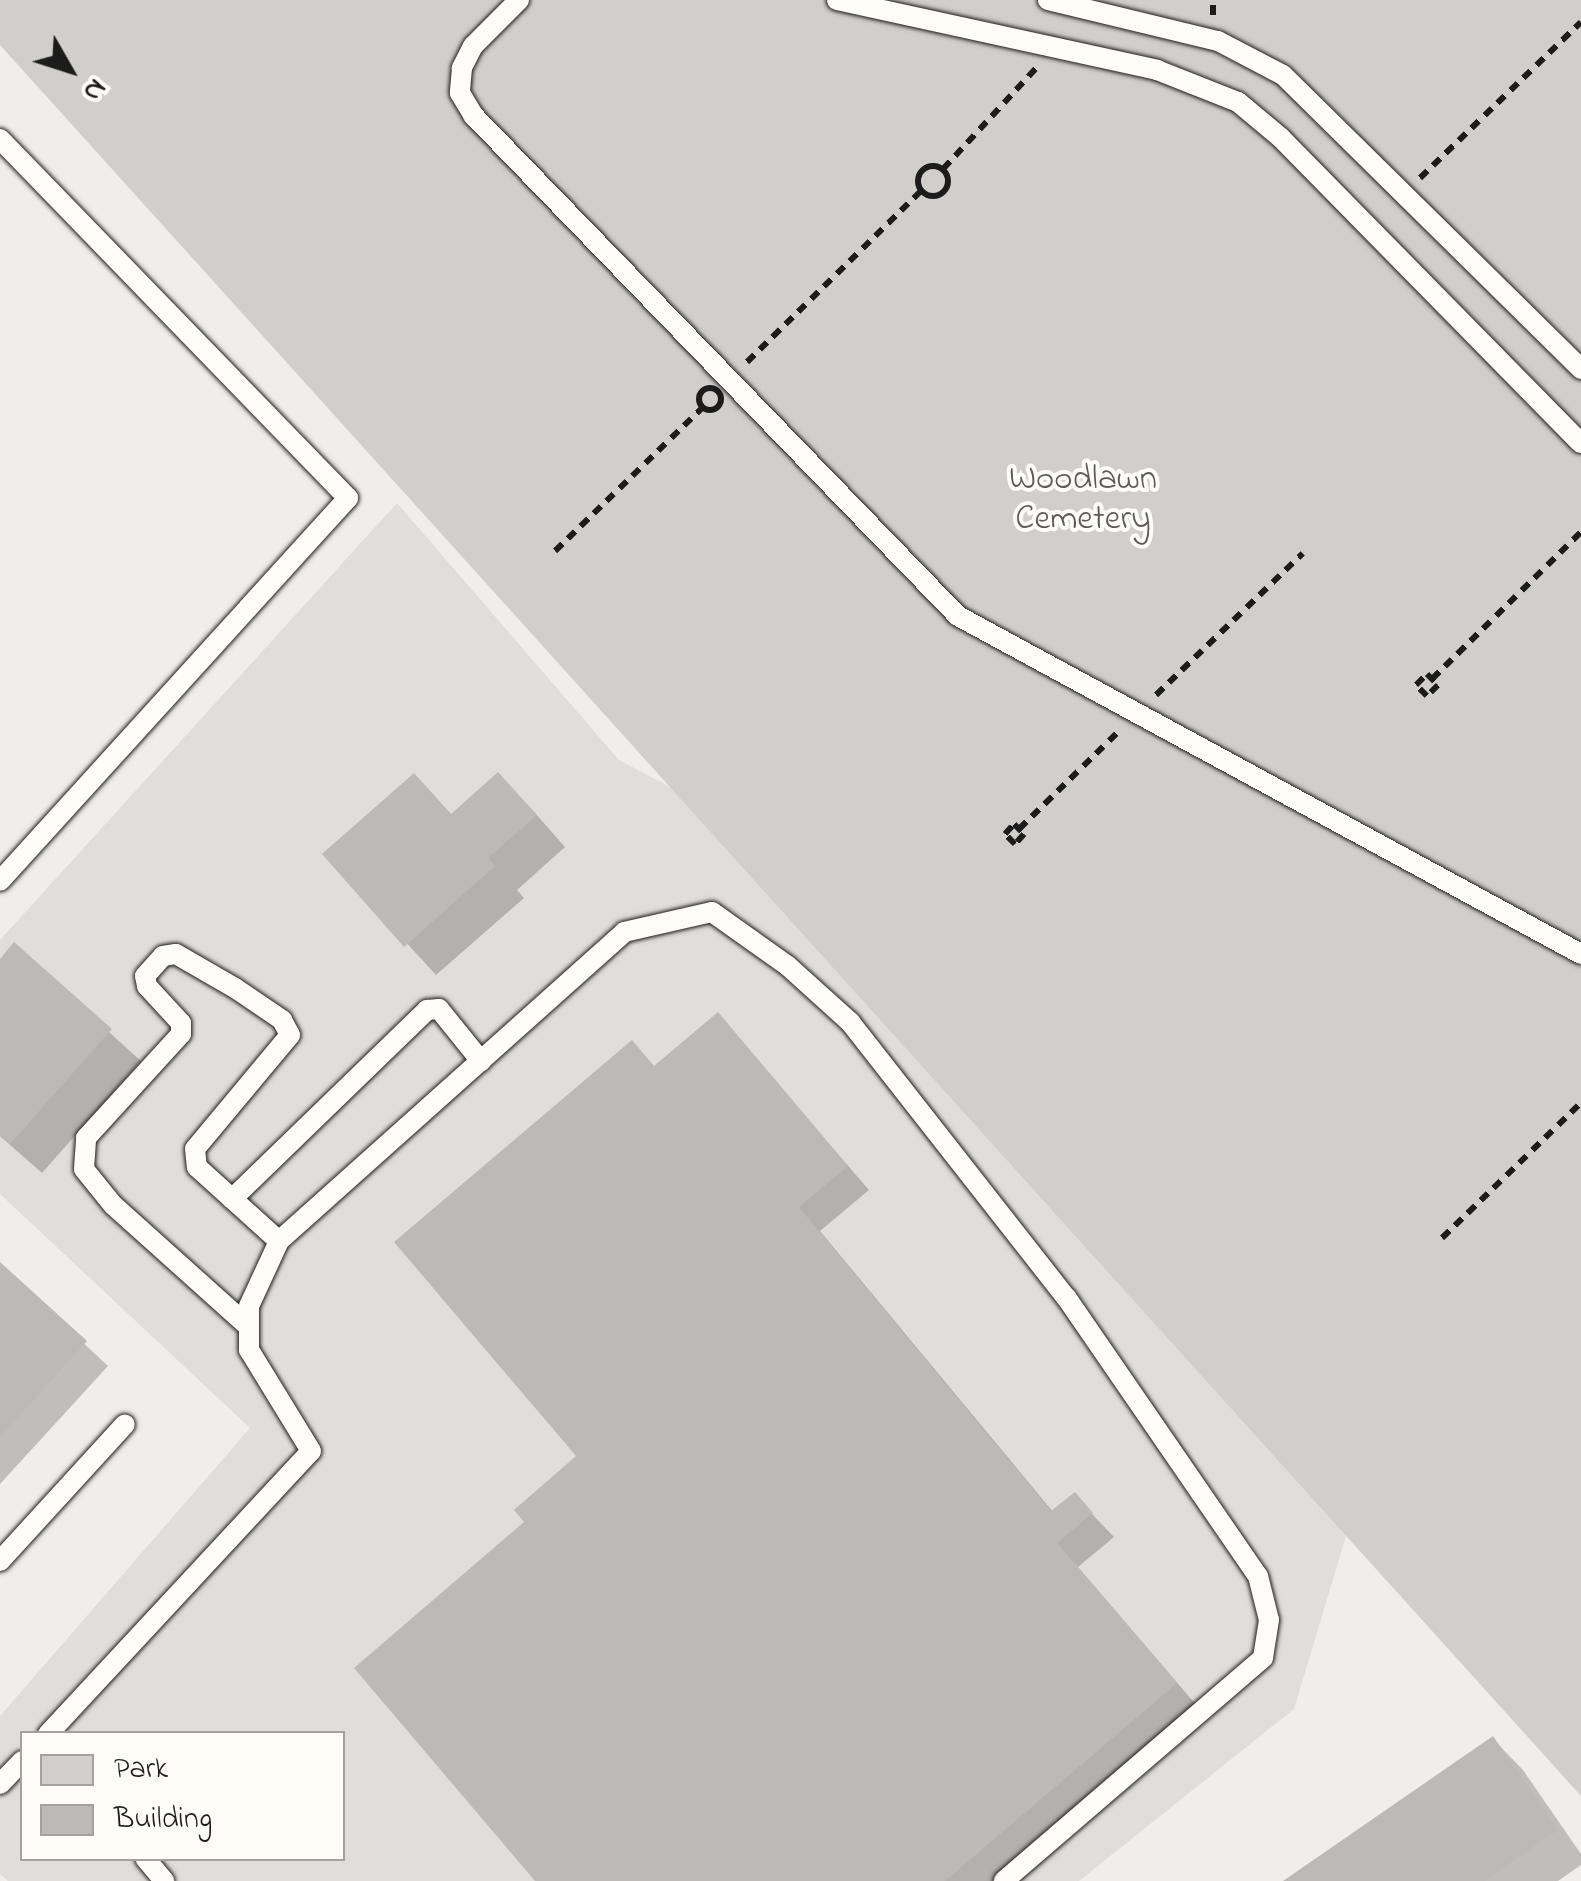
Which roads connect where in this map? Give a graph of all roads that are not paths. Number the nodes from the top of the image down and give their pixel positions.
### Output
1 (519, 0) edge
2 (837, 0) edge
3 (1048, 0) edge
4 (0, 139) edge
5 (1581, 369) edge
6 (1581, 444) edge
7 (0, 881) edge
8 (1581, 954) edge
9 (481, 1061) junction
10 (232, 1199) junction
11 (279, 1241) junction
12 (249, 1327) junction
13 (125, 1424) dead end
14 (0, 1561) edge
15 (51, 1731) edge
16 (20, 1762) edge
17 (0, 1784) edge
18 (147, 1861) edge
19 (164, 1881) edge
20 (1004, 1881) edge

1 - 8 lane
2 - 6 lane
3 - 5 lane
4 - 7 lane
9 - 10 lane
9 - 11 lane
9 - 20 lane
10 - 11 lane
10 - 12 lane
11 - 12 lane
12 - 15 lane
13 - 14 lane
16 - 17 lane
18 - 19 lane

